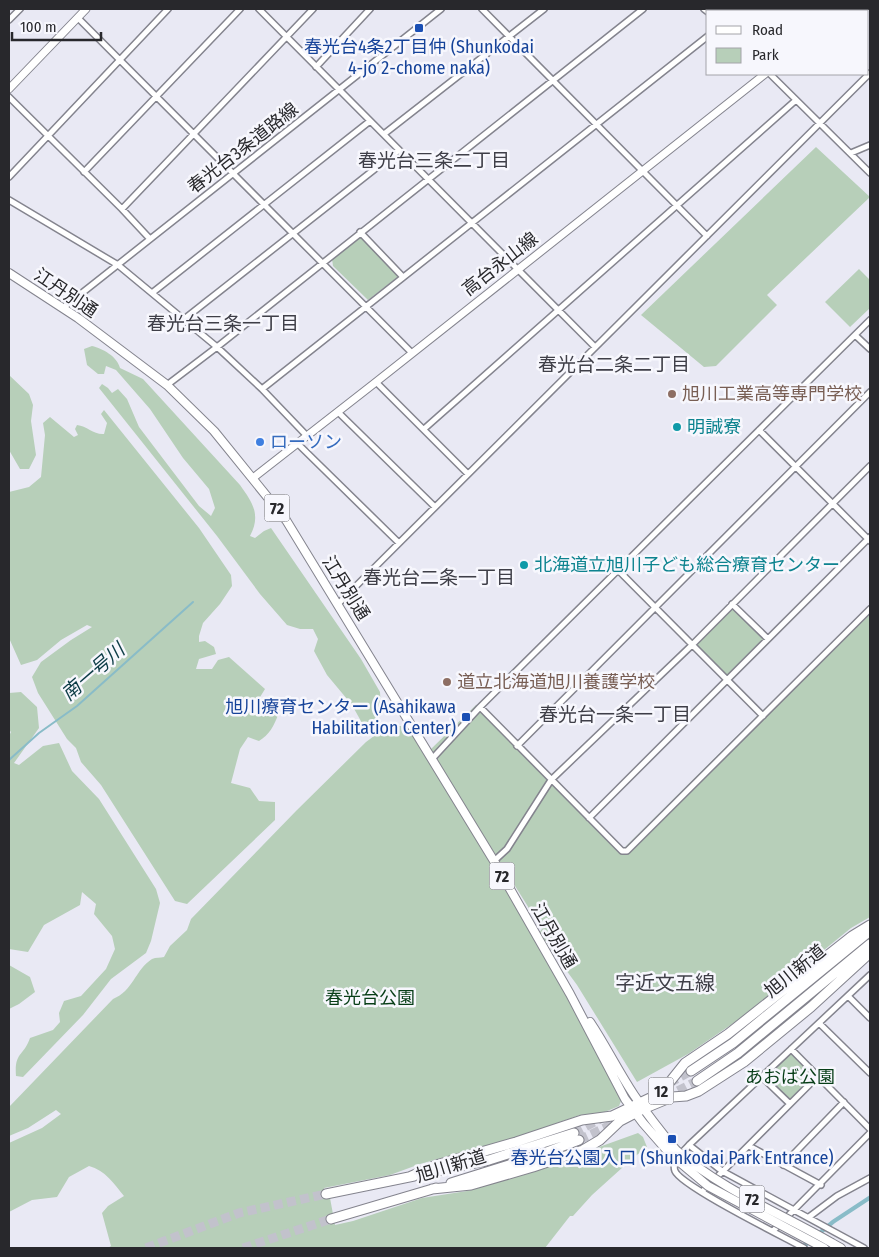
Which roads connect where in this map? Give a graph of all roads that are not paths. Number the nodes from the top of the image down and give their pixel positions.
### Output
1 (20, 9) edge
2 (86, 9) edge
3 (168, 9) edge
4 (240, 9) edge
5 (259, 9) edge
6 (313, 9) edge
7 (370, 9) edge
8 (441, 9) edge
9 (482, 9) edge
10 (544, 9) edge
11 (642, 9) edge
12 (78, 18) junction
13 (9, 20) edge
14 (286, 36) junction
15 (508, 36) junction
16 (706, 38) edge
17 (120, 60) junction
18 (316, 67) junction
19 (764, 75) edge
20 (771, 75) edge
21 (868, 75) edge
22 (865, 78) junction
23 (553, 80) junction
24 (870, 84) edge
25 (9, 89) edge
26 (338, 90) junction
27 (9, 97) edge
28 (156, 97) junction
29 (796, 100) junction
30 (370, 121) junction
31 (596, 124) junction
32 (820, 124) junction
33 (193, 134) junction
34 (384, 134) junction
35 (47, 136) junction
36 (870, 145) edge
37 (399, 150) junction
38 (851, 153) junction
39 (642, 169) junction
40 (84, 172) junction
41 (234, 173) junction
42 (870, 173) edge
43 (9, 177) edge
44 (428, 179) junction
45 (9, 200) edge
46 (264, 204) junction
47 (676, 204) junction
48 (122, 209) junction
49 (471, 223) junction
50 (360, 232) junction
51 (293, 233) junction
52 (707, 236) junction
53 (150, 239) junction
54 (323, 262) junction
55 (118, 265) junction
56 (518, 269) junction
57 (9, 273) edge
58 (403, 277) junction
59 (152, 293) junction
60 (367, 306) junction
61 (63, 308) junction
62 (558, 310) junction
63 (184, 320) junction
64 (870, 320) edge
65 (855, 335) junction
66 (216, 347) junction
67 (595, 347) junction
68 (870, 350) edge
69 (412, 353) junction
70 (376, 382) junction
71 (167, 385) junction
72 (262, 389) junction
73 (870, 392) edge
74 (338, 412) junction
75 (424, 429) junction
76 (759, 430) junction
77 (308, 436) junction
78 (298, 444) junction
79 (796, 466) junction
80 (870, 466) edge
81 (468, 474) junction
82 (253, 478) junction
83 (833, 503) junction
84 (435, 507) junction
85 (870, 539) edge
86 (399, 543) junction
87 (618, 570) junction
88 (338, 604) junction
89 (732, 604) junction
90 (655, 607) junction
91 (870, 609) edge
92 (768, 639) junction
93 (692, 645) junction
94 (727, 680) junction
95 (480, 708) junction
96 (763, 716) junction
97 (517, 746) junction
98 (432, 759) junction
99 (552, 780) junction
100 (589, 818) junction
101 (494, 861) junction
102 (870, 925) edge
103 (870, 931) edge
104 (870, 944) edge
105 (870, 953) edge
106 (870, 975) edge
107 (848, 996) junction
108 (870, 1018) edge
109 (819, 1023) junction
110 (791, 1049) junction
111 (691, 1071) tunnel mouth
112 (870, 1073) edge
113 (818, 1076) junction
114 (762, 1078) junction
115 (697, 1081) tunnel mouth
116 (844, 1102) junction
117 (789, 1103) junction
118 (637, 1108) junction
119 (870, 1129) edge
120 (870, 1134) edge
121 (689, 1145) junction
122 (748, 1146) junction
123 (674, 1153) junction
124 (783, 1165) junction
125 (722, 1171) junction
126 (409, 1177) junction
127 (870, 1178) edge
128 (821, 1184) junction
129 (432, 1189) junction
130 (702, 1192) junction
131 (326, 1194) tunnel mouth
132 (794, 1210) junction
133 (810, 1218) junction
134 (331, 1219) tunnel mouth
135 (773, 1232) junction
136 (804, 1248) edge
137 (824, 1248) edge
138 (841, 1248) edge
139 (864, 1248) edge

1 - 13 street
2 - 12 street
3 - 17 street
4 - 28 street
5 - 14 street
6 - 14 street
7 - 18 street
8 - 26 street, 春光台3条道路線
9 - 15 street
10 - 15 street
11 - 23 street
12 - 17 street
12 - 25 street
14 - 18 street
14 - 33 street
15 - 23 street
15 - 34 street
16 - 31 street
17 - 28 street
17 - 35 street
18 - 26 street
19 - 39 street, 高台永山線
20 - 29 street
21 - 22 street
22 - 24 street
22 - 32 street
23 - 31 street
23 - 44 street
26 - 30 street
26 - 41 street, 春光台3条道路線
27 - 35 street
28 - 33 street
28 - 40 street
29 - 32 street
29 - 47 street
30 - 34 street
30 - 46 street
31 - 39 street
31 - 49 street
32 - 38 street
32 - 52 street
33 - 41 street
33 - 48 street
34 - 37 street
35 - 40 street
35 - 43 street
36 - 38 street
37 - 44 street
37 - 51 street
38 - 42 street
39 - 47 street
39 - 56 street, 高台永山線
40 - 48 street
41 - 46 street
41 - 53 street, 春光台3条道路線
44 - 49 street
44 - 50 street
45 - 55 street
46 - 51 street
46 - 59 street
47 - 52 street
47 - 62 street
48 - 53 street
49 - 56 street
49 - 58 street
50 - 54 street
50 - 58 street
51 - 54 street
51 - 63 street
52 - 67 street
53 - 55 street, 春光台3条道路線
54 - 60 street
54 - 66 street
55 - 59 street
55 - 61 street, 春光台3条道路線
56 - 62 street
56 - 69 street, 高台永山線
57 - 61 main road, 江丹別通 / 72
58 - 60 street
59 - 63 street
60 - 69 street
60 - 72 street
61 - 71 main road, 江丹別通 / 72
62 - 67 street
62 - 75 street
63 - 66 street
64 - 65 street
65 - 68 street
65 - 76 street
66 - 71 street
66 - 72 street
67 - 81 street
69 - 70 street, 高台永山線
70 - 74 street, 高台永山線
70 - 75 street
71 - 82 main road, 江丹別通 / 72
72 - 77 street
73 - 79 street
74 - 77 street, 高台永山線
74 - 84 street
75 - 81 street
76 - 79 street
76 - 87 street
77 - 78 street, 高台永山線
78 - 82 street, 高台永山線
78 - 86 street
79 - 83 street
79 - 90 street
80 - 83 street
81 - 84 street
82 - 88 main road, 江丹別通 / 72
83 - 85 street
83 - 89 street
84 - 86 street
85 - 92 street
86 - 88 street
87 - 90 street
87 - 95 street
88 - 98 main road, 江丹別通 / 72
89 - 92 street
89 - 93 street
90 - 93 street
90 - 97 street
91 - 96 street
92 - 94 street
93 - 94 street
93 - 99 street
94 - 96 street
94 - 100 street
95 - 97 street
95 - 98 street
96 - 100 street
97 - 99 street
98 - 101 main road, 江丹別通 / 72
99 - 100 street
99 - 101 street
101 - 118 main road, 江丹別通 / 72
102 - 118 highway, 12
103 - 111 highway, 旭川新道 / 12
104 - 115 highway, 旭川新道 / 12
105 - 118 highway, 12
106 - 107 street
107 - 108 street
107 - 109 street
109 - 110 street
109 - 112 street
110 - 113 street
110 - 114 street
113 - 116 street
113 - 117 street
114 - 117 street
114 - 121 street
116 - 119 street
116 - 124 street
117 - 122 street
118 - 123 main road, 江丹別通 / 72
118 - 126 highway, 12
118 - 129 highway, 12
120 - 128 street
121 - 125 street
121 - 130 street
122 - 124 street
122 - 125 street
123 - 137 main road, 江丹別通 / 72, bridge
123 - 138 main road, 江丹別通 / 72, bridge
124 - 128 street
125 - 130 street
125 - 132 street
126 - 129 highway, 旭川新道 / 12
126 - 131 highway, 旭川新道 / 12
127 - 133 street
128 - 132 street
129 - 134 highway, 旭川新道 / 12
130 - 135 street
132 - 133 street
132 - 135 street
133 - 139 street
135 - 136 street

